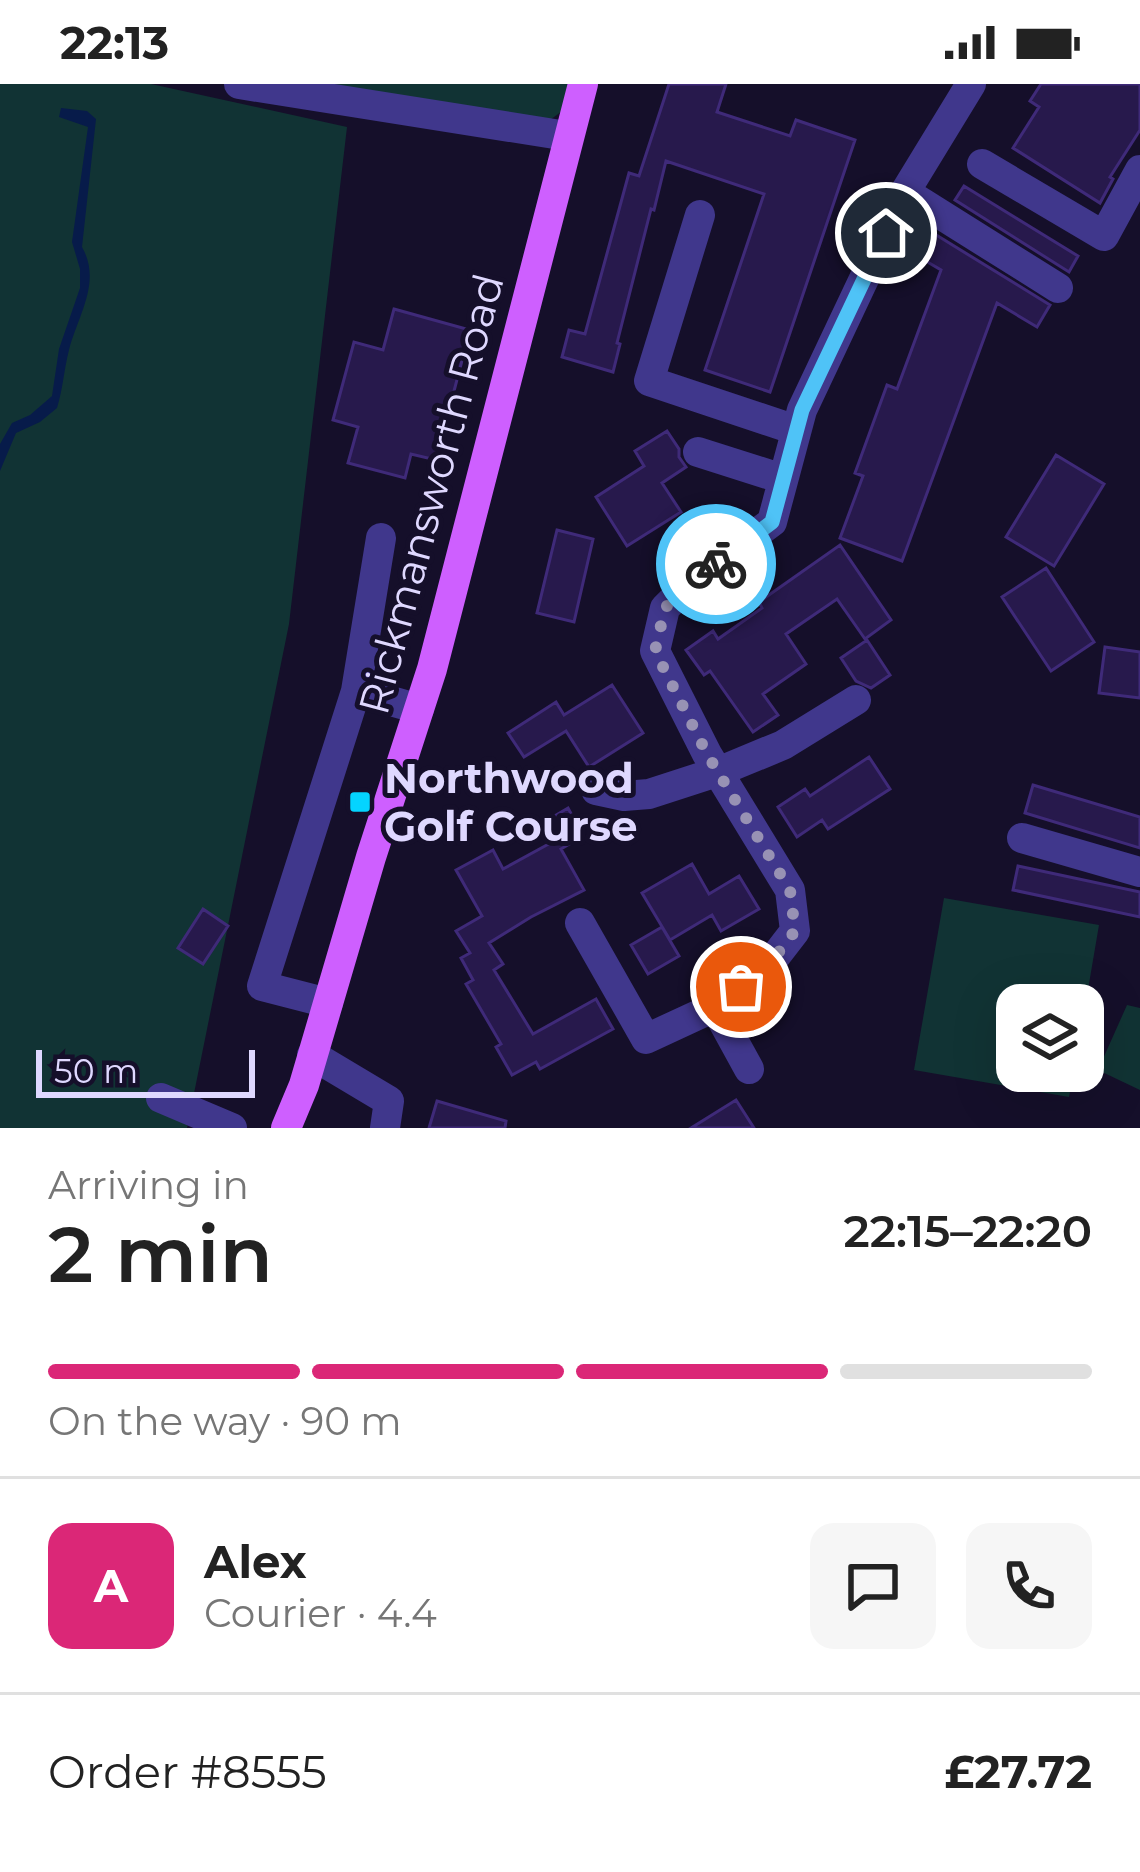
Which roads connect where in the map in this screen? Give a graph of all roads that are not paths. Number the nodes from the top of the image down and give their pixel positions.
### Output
1 (239, 84) edge
2 (583, 84) edge
3 (971, 84) edge
4 (568, 136) junction
5 (982, 164) dead end
6 (1140, 170) edge
7 (905, 192) junction
8 (700, 215) dead end
9 (1058, 288) dead end
10 (796, 430) junction
11 (698, 452) dead end
12 (783, 479) junction
13 (381, 538) dead end
14 (356, 691) junction
15 (856, 700) dead end
16 (419, 709) junction
17 (720, 771) junction
18 (596, 790) dead end
19 (1022, 838) dead end
20 (1140, 872) edge
21 (580, 923) dead end
22 (328, 1004) junction
23 (715, 1007) junction
24 (312, 1055) junction
25 (748, 1069) dead end
26 (161, 1098) dead end
27 (232, 1128) edge
28 (286, 1128) edge
29 (385, 1128) edge

1 - 4 street
2 - 4 main road, Rickmansworth Road
3 - 7 street
4 - 16 main road, Rickmansworth Road
5 - 6 street
7 - 9 street
7 - 10 street
8 - 10 street
10 - 12 street
11 - 12 street
12 - 17 street
13 - 14 street
14 - 16 street
14 - 22 street
15 - 17 street
16 - 22 main road, Rickmansworth Road
17 - 18 street
17 - 23 street
19 - 20 street
21 - 23 street
22 - 24 main road, Rickmansworth Road
23 - 25 street
24 - 28 main road, Rickmansworth Road
24 - 29 street
26 - 27 street

